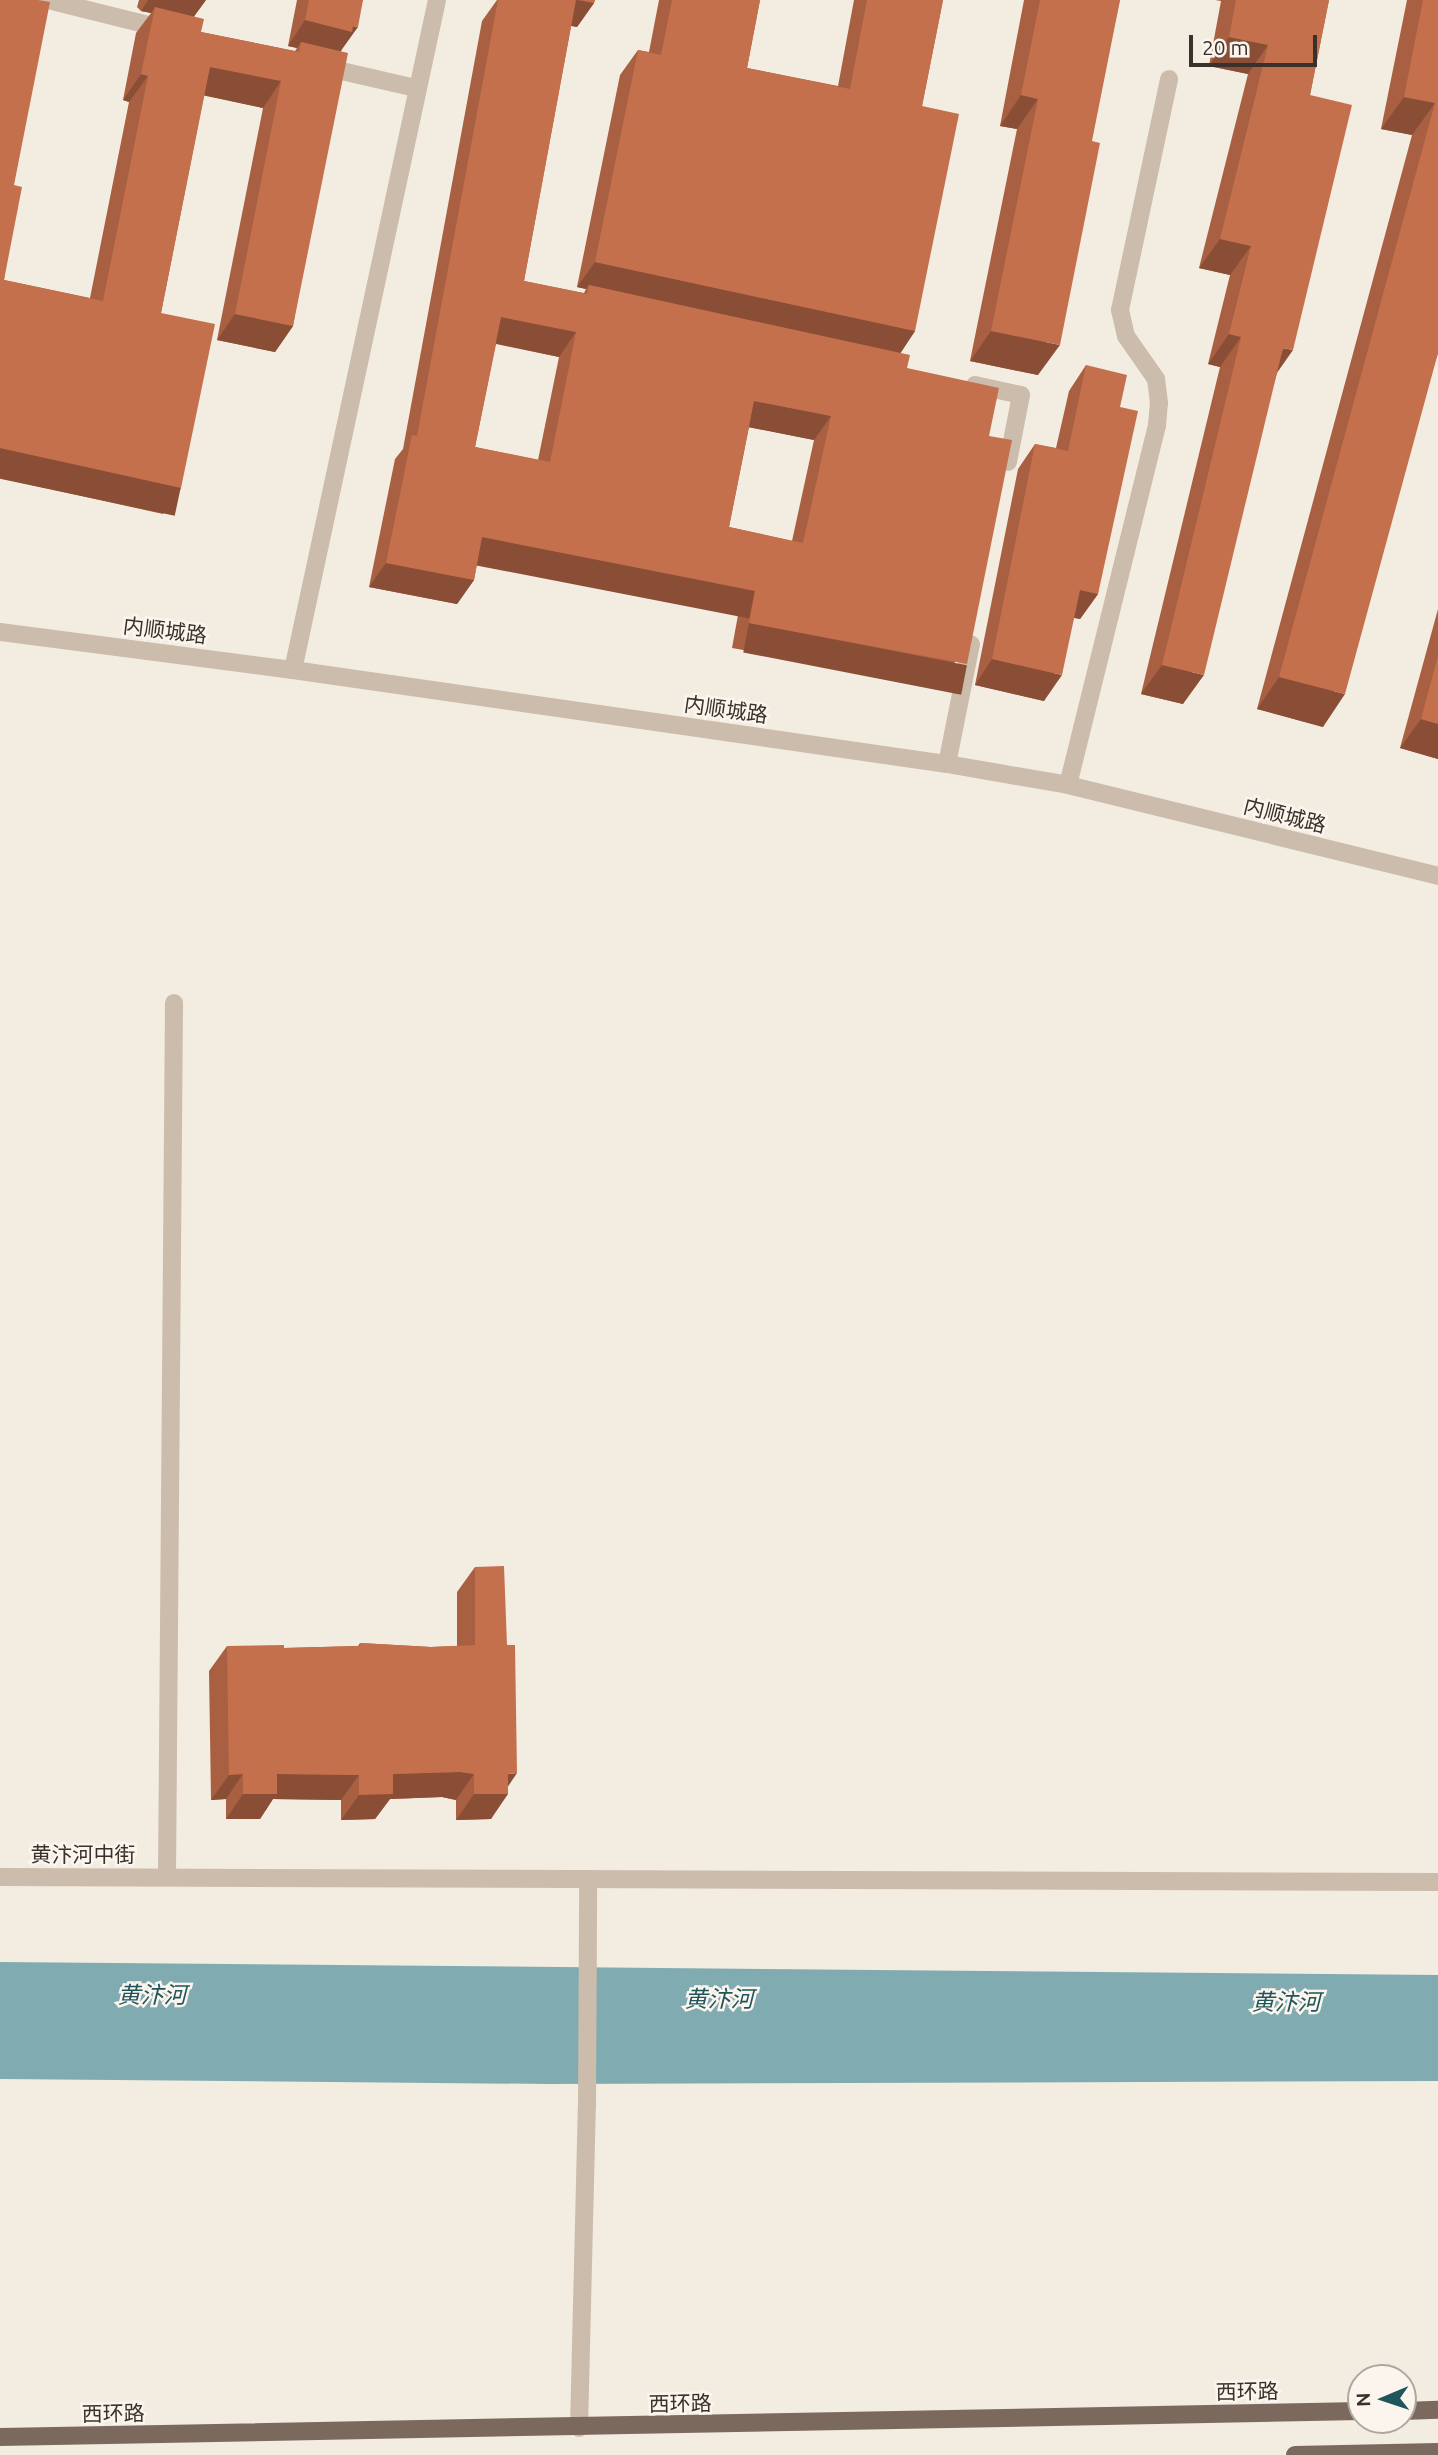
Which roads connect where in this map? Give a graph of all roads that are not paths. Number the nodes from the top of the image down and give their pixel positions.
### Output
1 (48, 0) edge
2 (437, 0) edge
3 (177, 32) edge
4 (310, 63) edge
5 (1169, 79) dead end
6 (416, 88) junction
7 (954, 380) edge
8 (1005, 477) edge
9 (974, 627) edge
10 (0, 632) edge
11 (293, 670) junction
12 (947, 764) junction
13 (1068, 785) junction
14 (1438, 876) edge
15 (174, 1003) dead end
16 (167, 1876) junction
17 (0, 1877) edge
18 (588, 1879) junction
19 (1438, 1882) edge
20 (1417, 2410) edge
21 (1438, 2410) edge
22 (1347, 2412) edge
23 (579, 2428) junction
24 (0, 2437) edge
25 (1438, 2452) edge
26 (1295, 2455) edge

1 - 3 street
2 - 6 street
4 - 6 street
5 - 13 street
6 - 11 street
7 - 8 street
9 - 12 street
10 - 11 street, 内顺城路
11 - 12 street, 内顺城路
12 - 13 street, 内顺城路
13 - 14 street, 内顺城路
15 - 16 street
16 - 17 street, 黄汴河中街
16 - 18 street, 黄汴河中街
18 - 19 street, 黄汴河中街
18 - 23 street
20 - 21 main road
22 - 23 main road, 西环路
23 - 24 main road, 西环路
25 - 26 main road

